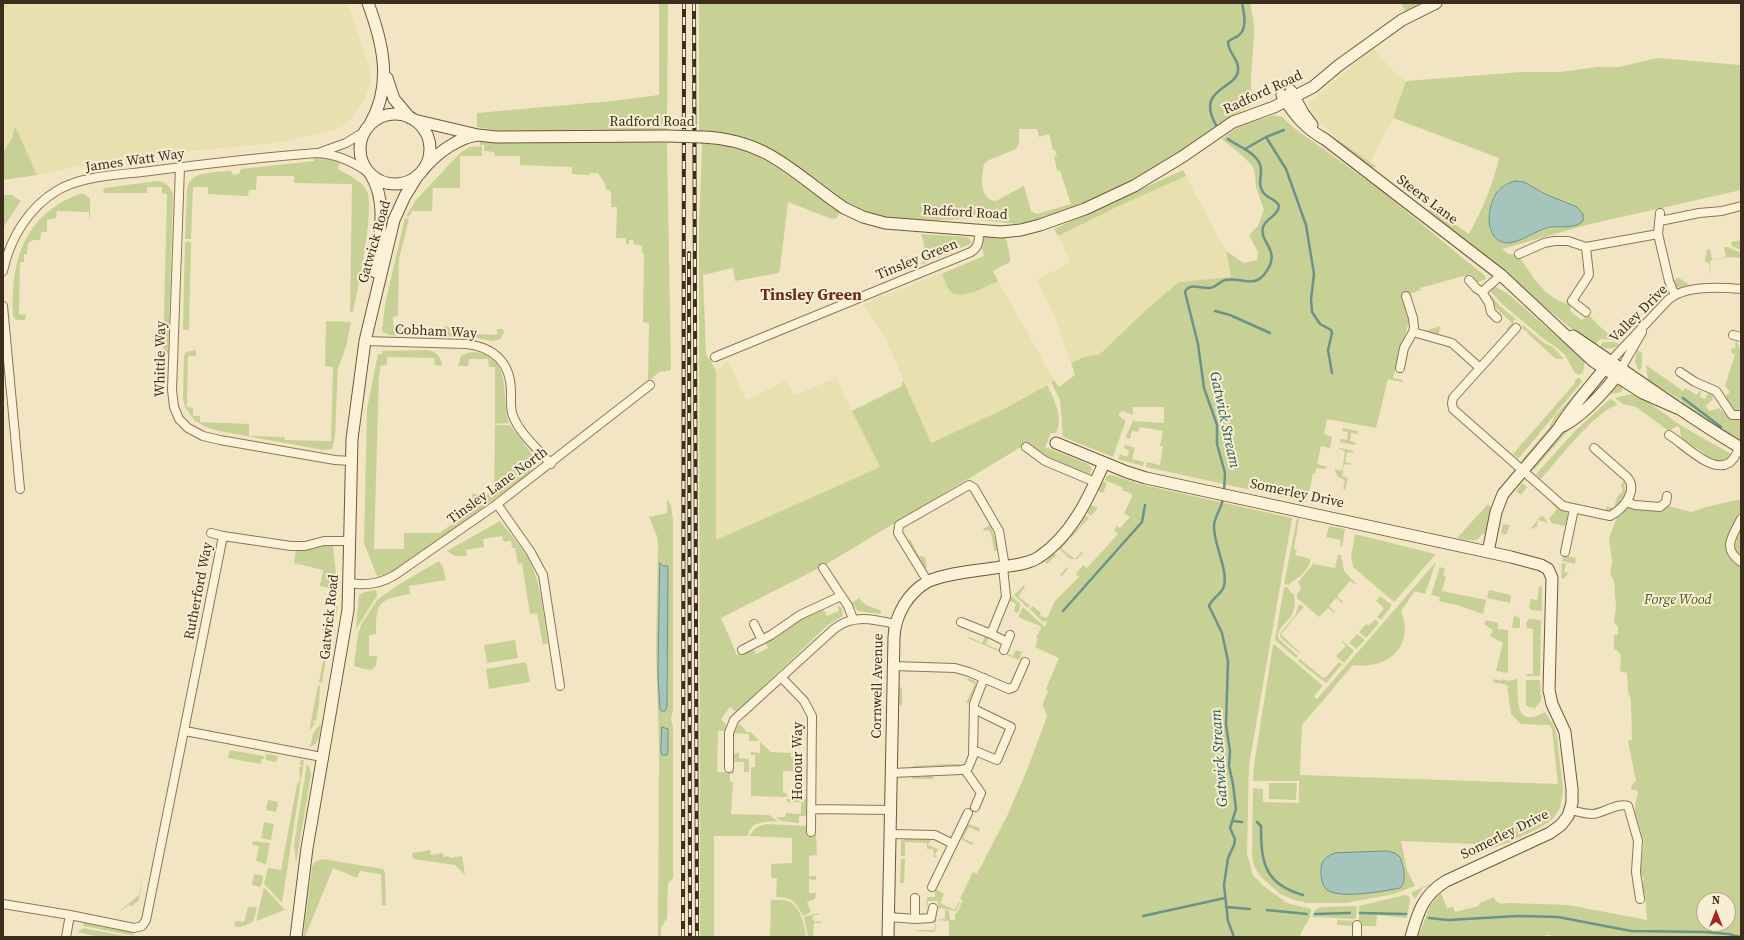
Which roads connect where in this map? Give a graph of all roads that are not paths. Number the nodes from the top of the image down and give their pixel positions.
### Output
1 (368, 3) edge
2 (1436, 3) edge
3 (384, 68) junction
4 (1288, 96) junction
5 (413, 119) junction
6 (367, 128) junction
7 (478, 135) junction
8 (317, 153) junction
9 (180, 167) junction
10 (421, 172) junction
11 (369, 173) junction
12 (1741, 206) edge
13 (979, 229) junction
14 (1658, 234) junction
15 (1586, 247) junction
16 (1519, 254) dead end
17 (3, 271) edge
18 (1501, 275) junction
19 (1470, 280) dead end
20 (1741, 289) edge
21 (1482, 292) junction
22 (1674, 294) junction
23 (1406, 296) dead end
24 (374, 298) junction
25 (3, 306) edge
26 (1586, 312) dead end
27 (1497, 318) dead end
28 (1647, 323) junction
29 (1516, 328) dead end
30 (1413, 332) junction
31 (365, 340) junction
32 (715, 357) dead end
33 (1607, 365) junction
34 (1400, 368) dead end
35 (1480, 368) junction
36 (1680, 372) dead end
37 (1619, 373) junction
38 (650, 385) dead end
39 (1741, 415) edge
40 (1559, 428) junction
41 (1670, 435) dead end
42 (1056, 443) dead end
43 (1026, 447) dead end
44 (1594, 448) dead end
45 (1740, 448) edge
46 (351, 461) junction
47 (1104, 463) junction
48 (551, 464) junction
49 (1522, 471) junction
50 (1095, 482) junction
51 (20, 489) dead end
52 (1667, 496) dead end
53 (1626, 502) junction
54 (497, 504) junction
55 (1574, 509) junction
56 (1741, 519) edge
57 (211, 533) dead end
58 (223, 536) junction
59 (351, 541) junction
60 (1488, 552) junction
61 (1565, 552) dead end
62 (1741, 562) edge
63 (1004, 567) junction
64 (823, 568) dead end
65 (928, 582) junction
66 (350, 583) junction
67 (841, 596) junction
68 (853, 619) junction
69 (961, 622) dead end
70 (754, 624) dead end
71 (895, 624) junction
72 (991, 634) junction
73 (762, 640) junction
74 (742, 650) dead end
75 (1004, 650) dead end
76 (1025, 662) dead end
77 (893, 666) junction
78 (781, 677) junction
79 (984, 678) junction
80 (560, 686) dead end
81 (974, 709) junction
82 (185, 731) junction
83 (973, 750) junction
84 (322, 757) junction
85 (729, 768) dead end
86 (965, 770) junction
87 (892, 773) junction
88 (975, 807) dead end
89 (811, 808) junction
90 (892, 810) junction
91 (1571, 810) junction
92 (968, 814) dead end
93 (811, 832) dead end
94 (891, 834) junction
95 (954, 844) junction
96 (932, 887) dead end
97 (915, 898) dead end
98 (1640, 899) dead end
99 (3, 904) edge
100 (932, 908) dead end
101 (70, 915) junction
102 (889, 917) junction
103 (915, 919) junction
104 (1357, 925) dead end
105 (66, 937) edge
106 (296, 937) edge
107 (888, 937) edge
108 (1357, 937) edge
109 (1411, 937) edge

1 - 3 street
2 - 4 street, Radford Road
3 - 5 street
3 - 6 street
4 - 13 street, Radford Road
4 - 18 street, Steers Lane
5 - 6 street
5 - 7 street, Radford Road
5 - 10 street
6 - 8 street, James Watt Way
6 - 11 street
7 - 10 street, Radford Road
7 - 13 street, Radford Road, bridge
8 - 9 street, James Watt Way
8 - 11 street, James Watt Way
9 - 17 street, James Watt Way
9 - 46 street, Whittle Way
10 - 11 street
10 - 24 street, Gatwick Road
11 - 24 street, Gatwick Road
12 - 14 street
13 - 32 street, Tinsley Green
14 - 15 street
14 - 22 street
15 - 16 street
15 - 26 street
18 - 21 street
18 - 33 street, Steers Lane
19 - 21 street
20 - 22 street, Valley Drive
21 - 27 street
22 - 28 street, Valley Drive
23 - 30 street
24 - 31 street, Gatwick Road
25 - 51 street
28 - 33 street, Valley Drive
28 - 37 street
29 - 35 street
30 - 34 street
30 - 35 street
31 - 46 street, Gatwick Road
31 - 48 street, Cobham Way
33 - 37 street, Steers Lane
33 - 40 street
35 - 49 street
36 - 39 street
37 - 40 street
37 - 45 street, Steers Lane
38 - 48 street, Tinsley Lane North
40 - 49 street
41 - 45 street
42 - 47 street, Somerley Drive
43 - 50 street
44 - 53 street
46 - 59 street, Gatwick Road
47 - 50 street, Cornwell Avenue
47 - 60 street, Somerley Drive
48 - 54 street, Tinsley Lane North
49 - 55 street
49 - 60 street
50 - 63 street, Cornwell Avenue
52 - 53 street
53 - 55 street
54 - 66 street, Tinsley Lane North
54 - 80 street
55 - 61 street
56 - 62 street
57 - 58 street
58 - 59 street, Rutherford Way
58 - 82 street, Rutherford Way
59 - 66 street, Gatwick Road
60 - 91 street, Somerley Drive
63 - 65 street, Cornwell Avenue
63 - 65 street
63 - 72 street
64 - 67 street
65 - 71 street, Cornwell Avenue
66 - 84 street, Gatwick Road
67 - 68 street
67 - 73 street
68 - 71 street
68 - 78 street
69 - 72 street
70 - 73 street
71 - 77 street, Cornwell Avenue
72 - 75 street
73 - 74 street
76 - 79 street
77 - 79 street
77 - 87 street, Cornwell Avenue
78 - 85 street
78 - 89 street, Honour Way
79 - 81 street
81 - 83 street
81 - 83 street
82 - 84 street
82 - 101 street, Rutherford Way
83 - 86 street
84 - 106 street, Gatwick Road
86 - 87 street
86 - 88 street
87 - 90 street, Cornwell Avenue
89 - 90 street, Honour Way
89 - 93 street, Honour Way
90 - 94 street, Cornwell Avenue
91 - 98 street
91 - 109 street, Somerley Drive
92 - 95 street
94 - 95 street
94 - 102 street, Cornwell Avenue
95 - 96 street
97 - 103 street
99 - 101 street
100 - 103 street
101 - 105 street
102 - 103 street
102 - 107 street, Cornwell Avenue
104 - 108 street

